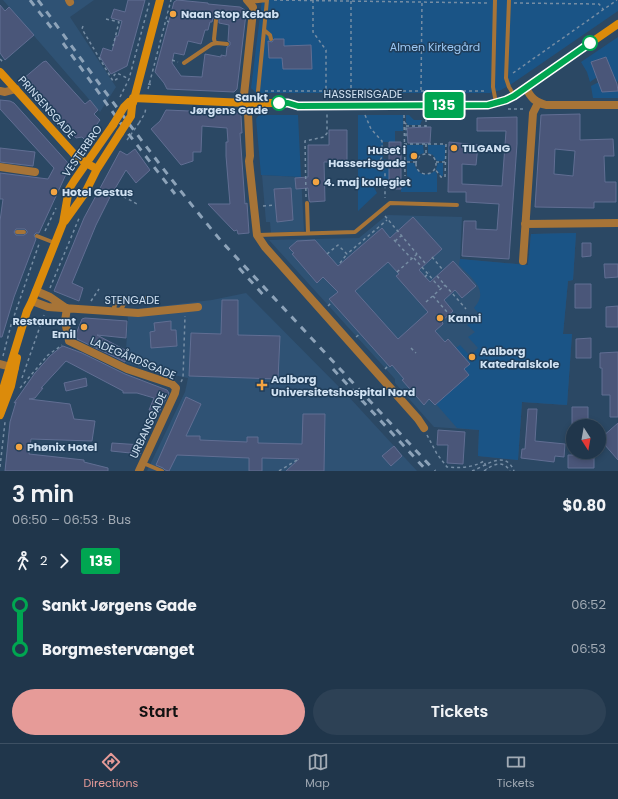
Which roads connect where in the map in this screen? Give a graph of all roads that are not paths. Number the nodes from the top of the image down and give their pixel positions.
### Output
1 (160, 0) edge
2 (267, 0) edge
3 (249, 1) edge
4 (495, 2) edge
5 (509, 2) edge
6 (216, 20) dead end
7 (618, 24) edge
8 (264, 30) junction
9 (271, 39) dead end
10 (215, 43) junction
11 (227, 44) dead end
12 (184, 63) dead end
13 (0, 72) edge
14 (526, 88) junction
15 (16, 89) junction
16 (0, 91) edge
17 (258, 91) road end
18 (514, 96) junction
19 (132, 102) junction
20 (246, 103) junction
21 (496, 103) junction
22 (538, 103) junction
23 (618, 105) edge
24 (86, 163) junction
25 (0, 167) edge
26 (97, 169) junction
27 (35, 172) dead end
28 (306, 203) road end
29 (457, 205) dead end
30 (63, 223) junction
31 (618, 223) edge
32 (525, 224) junction
33 (18, 232) dead end
34 (24, 232) dead end
35 (308, 234) junction
36 (257, 235) junction
37 (40, 237) road end
38 (55, 243) junction
39 (523, 261) dead end
40 (36, 291) junction
41 (117, 297) dead end
42 (148, 297) dead end
43 (123, 298) junction
44 (32, 301) junction
45 (198, 307) dead end
46 (67, 308) junction
47 (117, 312) junction
48 (0, 364) edge
49 (12, 368) junction
50 (176, 388) joint
51 (0, 407) edge
52 (0, 416) edge
53 (424, 428) road end
54 (143, 463) junction
55 (139, 471) edge
56 (162, 471) edge

1 - 19 main road, VESTERBRO
2 - 3 lane
2 - 8 lane
3 - 20 street
4 - 21 lane
5 - 18 lane
6 - 10 lane
7 - 14 main road, HASSERISGADE
8 - 9 lane
8 - 17 lane
10 - 11 lane
10 - 12 lane
13 - 15 main road, PRINSENSGADE
14 - 18 main road, HASSERISGADE
14 - 22 street
15 - 16 street
15 - 24 main road, PRINSENSGADE
18 - 21 main road, HASSERISGADE
19 - 20 main road, HASSERISGADE
19 - 24 main road, VESTERBRO, bridge
19 - 26 main road, VESTERBRO, bridge
20 - 21 main road, HASSERISGADE
20 - 36 street
22 - 23 street
22 - 32 street
24 - 26 main road, PRINSENSGADE
24 - 30 main road, VESTERBRO
25 - 27 street
26 - 30 main road, VESTERBRO
28 - 35 lane
29 - 35 lane
30 - 38 main road, VESTERBRO
31 - 32 street
32 - 39 street
33 - 34 lane
35 - 36 lane
36 - 53 street
37 - 38 lane
38 - 40 main road, VESTERBRO
40 - 44 main road, VESTERBRO
40 - 46 street, STENGADE
41 - 43 lane
42 - 43 lane
43 - 47 lane
43 - 47 lane
44 - 46 street, STENGADE
44 - 49 main road, VESTERBRO
45 - 47 street, STENGADE
46 - 47 street, STENGADE
46 - 50 street, LADEGÅRDSGADE
48 - 49 street
49 - 51 main road, VESTERBRO
49 - 52 main road, VESTERBRO
50 - 54 street, URBANSGADE
54 - 55 street, URBANSGADE
54 - 56 lane

